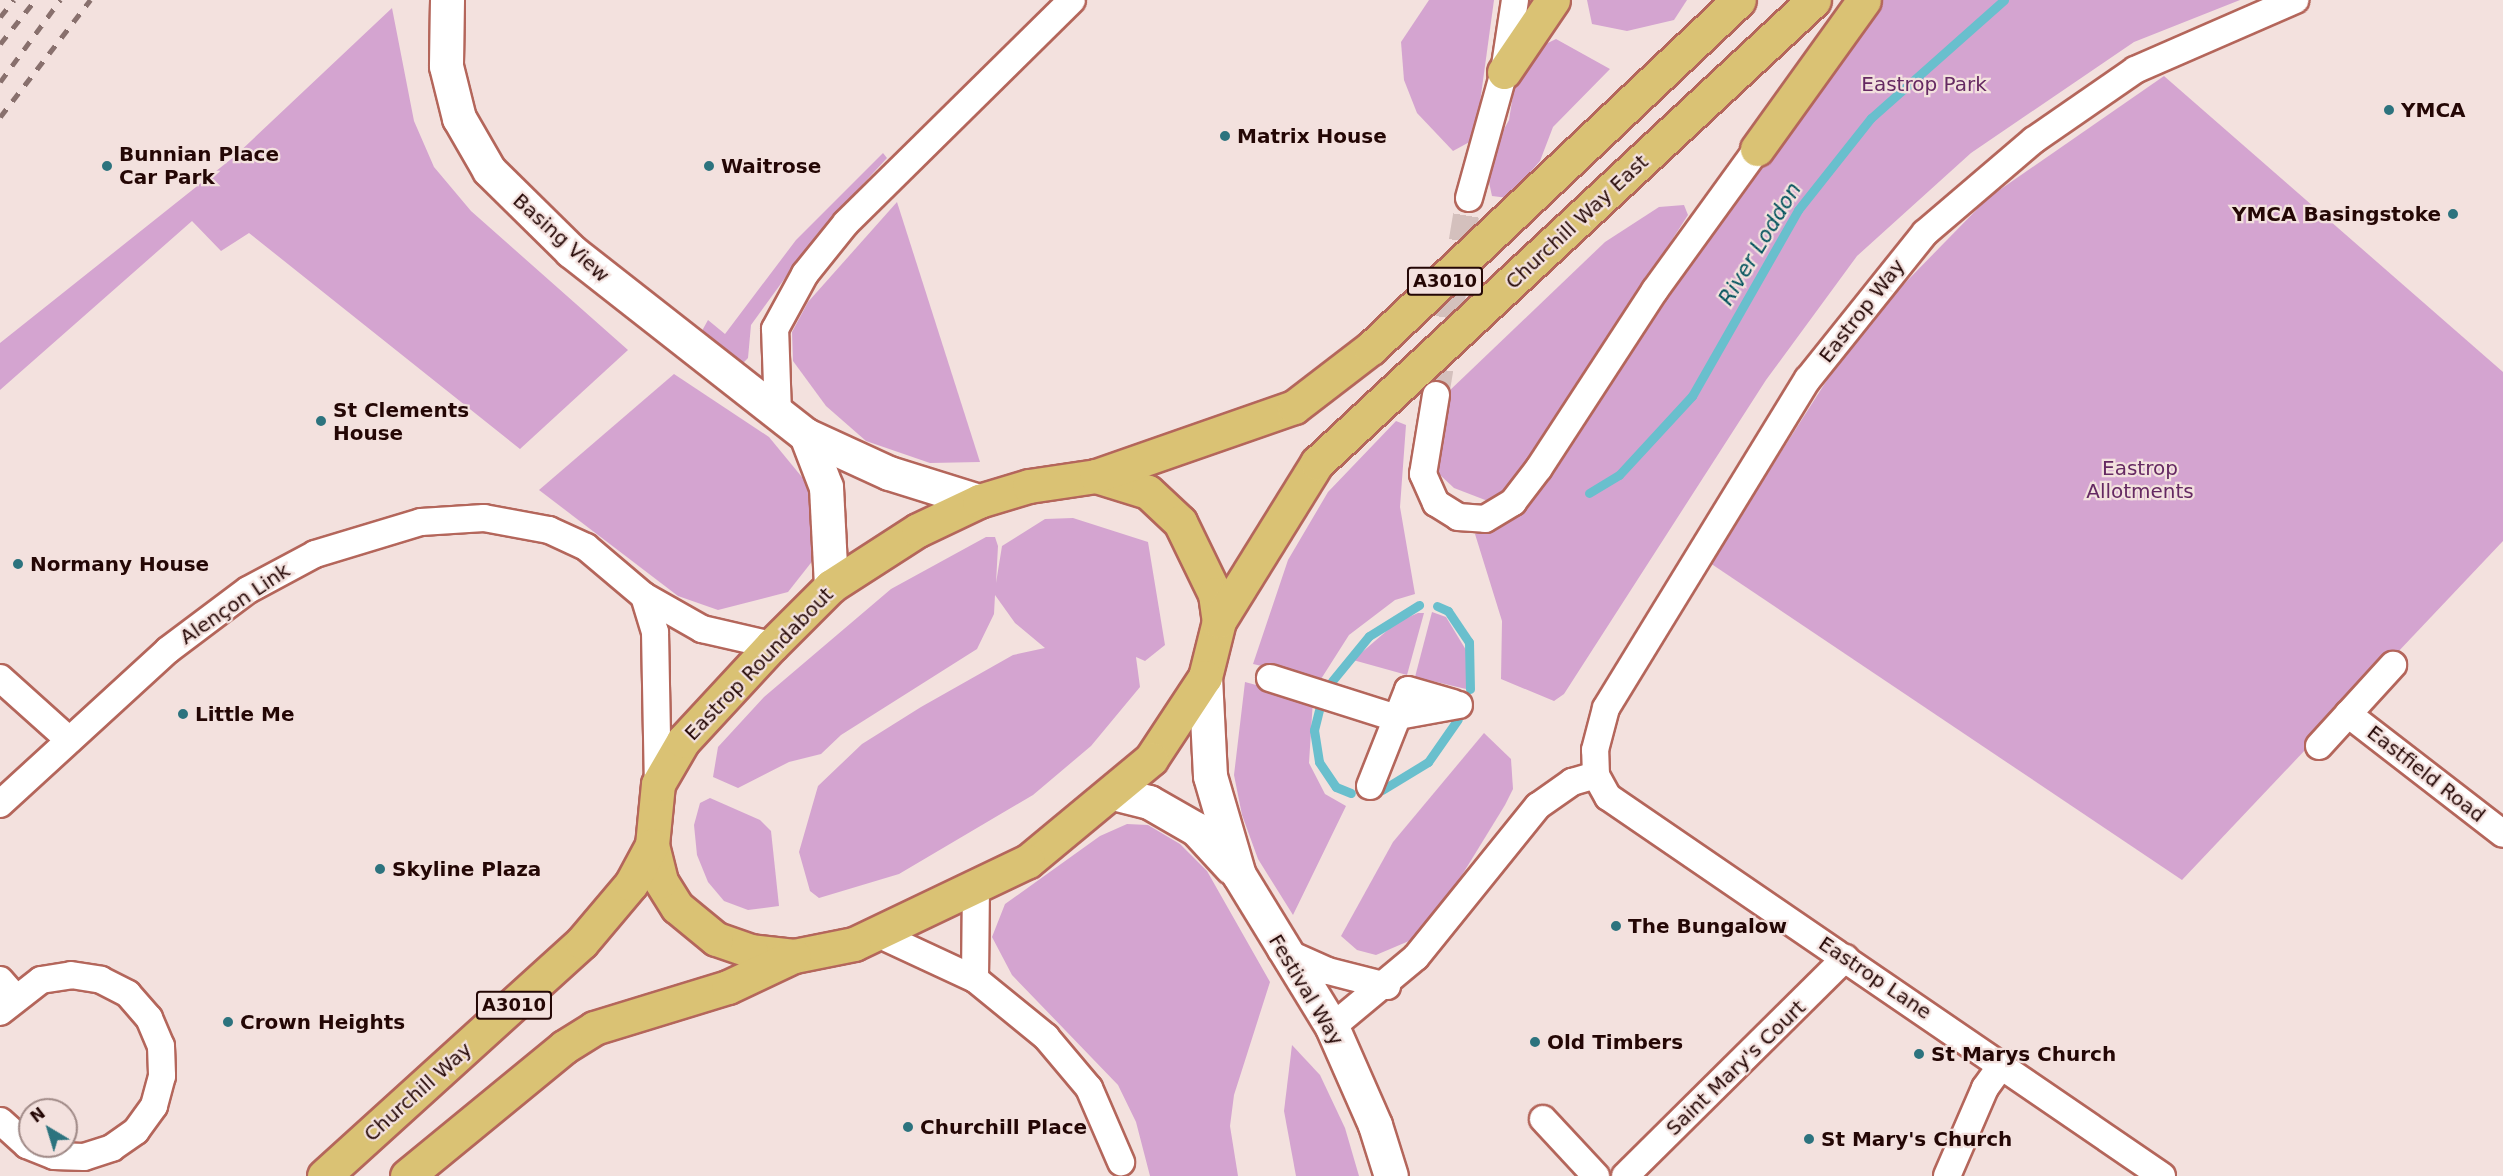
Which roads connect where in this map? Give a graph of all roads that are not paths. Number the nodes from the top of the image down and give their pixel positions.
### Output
1 (447, 0) edge
2 (1072, 0) edge
3 (1515, 0) edge
4 (1553, 0) edge
5 (1739, 0) edge
6 (1814, 0) edge
7 (1864, 0) edge
8 (2295, 0) edge
9 (1504, 72) junction
10 (1757, 149) joint
11 (1469, 198) tunnel mouth
12 (1436, 395) tunnel mouth
13 (778, 412) junction
14 (806, 435) junction
15 (1096, 476) junction
16 (979, 501) junction
17 (831, 586) junction
18 (644, 596) junction
19 (1219, 621) junction
20 (772, 645) junction
21 (2393, 665) dead end
22 (1205, 677) junction
23 (0, 678) edge
24 (1270, 678) dead end
25 (2348, 714) junction
26 (69, 740) junction
27 (2319, 746) dead end
28 (1596, 775) junction
29 (658, 784) junction
30 (1370, 786) dead end
31 (1113, 793) junction
32 (0, 804) edge
33 (2503, 834) edge
34 (652, 845) junction
35 (1239, 875) junction
36 (976, 889) junction
37 (880, 935) junction
38 (1280, 950) junction
39 (794, 956) junction
40 (1845, 958) junction
41 (975, 979) junction
42 (1387, 986) junction
43 (5, 996) edge
44 (1332, 1027) junction
45 (2003, 1063) junction
46 (1543, 1119) dead end
47 (0, 1121) edge
48 (1121, 1162) dead end
49 (324, 1176) edge
50 (407, 1176) edge
51 (1391, 1176) edge
52 (1596, 1176) edge
53 (1625, 1176) edge
54 (1947, 1176) edge
55 (2162, 1176) edge

1 - 13 street, Basing View
2 - 13 street
3 - 9 street
4 - 9 main road
5 - 15 main road, A3010
6 - 19 main road, Churchill Way East / A3010
7 - 10 main road
8 - 28 street, Eastrop Way
9 - 11 street
10 - 12 street
13 - 14 street, Basing View
14 - 16 street, Basing View
14 - 17 street, Basing View
15 - 16 main road, Eastrop Roundabout
15 - 19 main road, Eastrop Roundabout
16 - 17 main road, Eastrop Roundabout
17 - 20 main road, Eastrop Roundabout
18 - 20 street, Alençon Link
18 - 26 street, Alençon Link
18 - 29 street
19 - 22 main road, Eastrop Roundabout
20 - 29 main road, Eastrop Roundabout
21 - 25 street, Eastfield Road
22 - 31 main road, Eastrop Roundabout
22 - 35 street, Festival Way
23 - 26 street
24 - 30 street
25 - 27 street, Eastfield Road
25 - 33 street, Eastfield Road
26 - 32 street, Alençon Link
28 - 40 street, Eastrop Lane
28 - 42 street
29 - 34 main road, Eastrop Roundabout
31 - 35 street, Festival Way
31 - 36 main road, Eastrop Roundabout
34 - 39 main road, Eastrop Roundabout
34 - 49 main road, Churchill Way / A3010
35 - 38 street, Festival Way
36 - 37 main road, Eastrop Roundabout
36 - 41 street
37 - 39 main road, Eastrop Roundabout
37 - 41 street
38 - 42 street
38 - 44 street, Festival Way
39 - 50 main road, A3010
40 - 45 street, Eastrop Lane
40 - 53 street, Saint Mary's Court
41 - 48 street
42 - 44 street
43 - 47 street
44 - 51 street, Festival Way
45 - 54 street
45 - 55 street, Eastrop Lane
46 - 52 street

